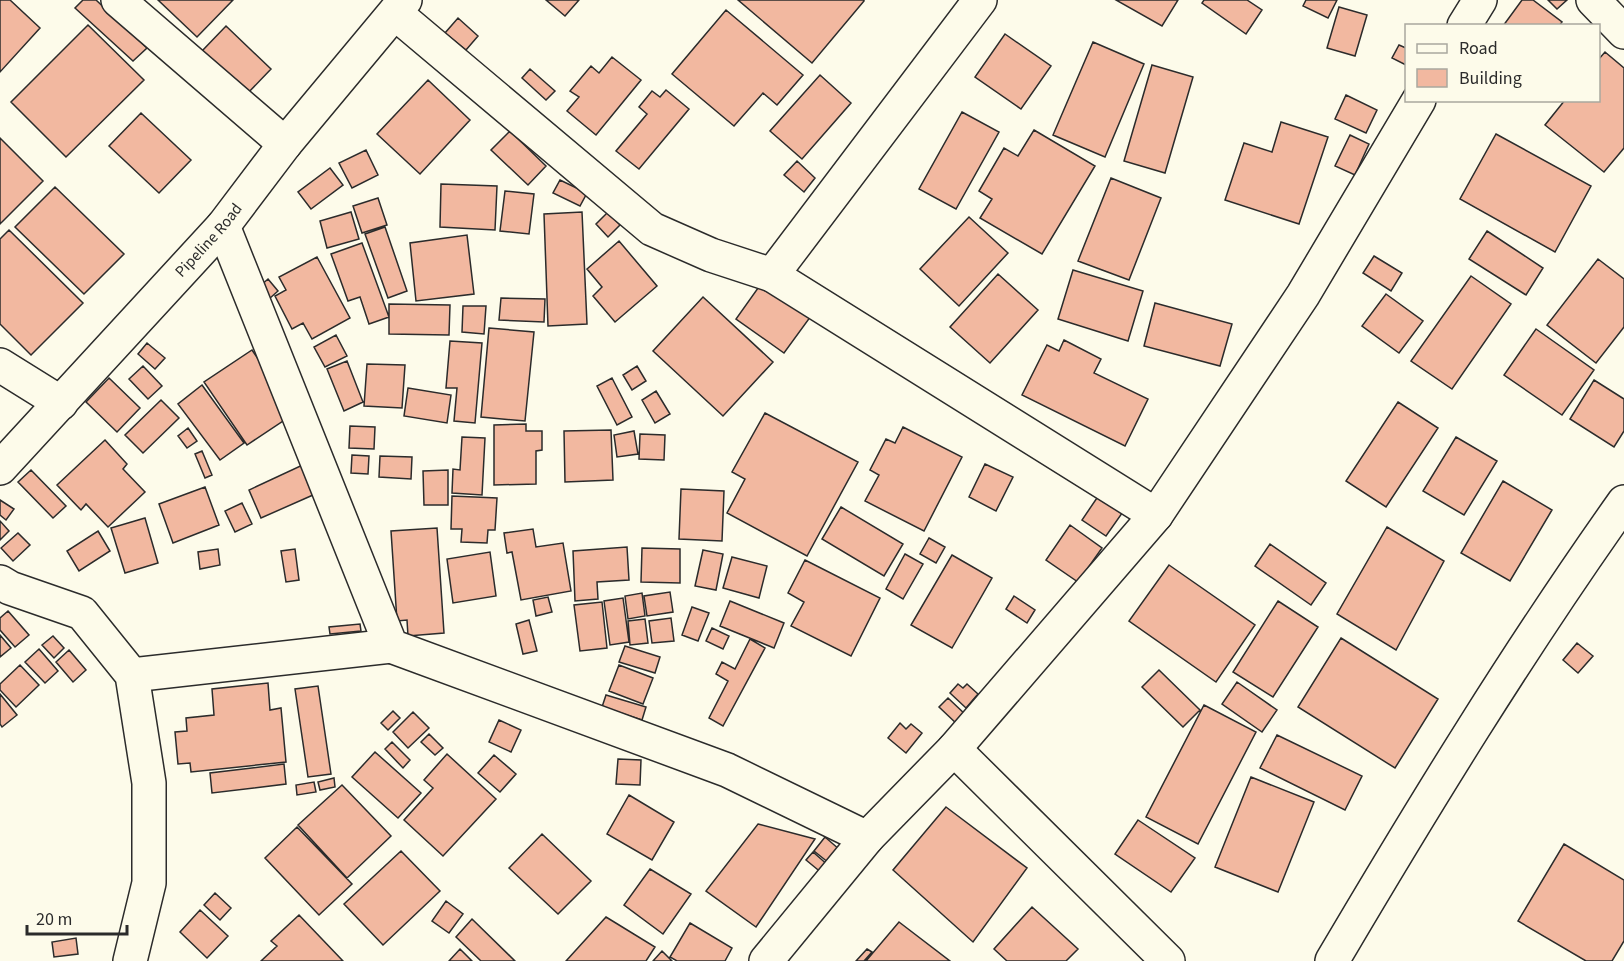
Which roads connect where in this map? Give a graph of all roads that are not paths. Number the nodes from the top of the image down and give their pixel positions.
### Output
1 (118, 0) edge
2 (980, 0) edge
3 (1480, 0) edge
4 (1593, 0) edge
5 (400, 7) edge
6 (1465, 24) edge
7 (1624, 32) edge
8 (1418, 102) edge
9 (285, 144) junction
10 (223, 226) junction
11 (772, 275) junction
12 (0, 365) edge
13 (61, 403) junction
14 (0, 468) edge
15 (1624, 502) edge
16 (1156, 514) junction
17 (0, 582) edge
18 (392, 646) junction
19 (132, 675) junction
20 (954, 749) junction
21 (867, 838) junction
22 (1152, 955) edge
23 (130, 961) edge
24 (766, 961) edge
25 (1332, 961) edge

1 - 9 street
2 - 11 street
3 - 6 street
4 - 7 street
5 - 9 street, Pipeline Road
5 - 11 street
8 - 16 street
9 - 10 street, Pipeline Road
10 - 13 street, Pipeline Road
10 - 18 street
11 - 16 street
12 - 13 street
13 - 14 street, Pipeline Road
15 - 25 street
16 - 20 street
17 - 19 street
18 - 19 street
18 - 21 street
19 - 23 street
20 - 21 street
20 - 22 street
21 - 24 street

